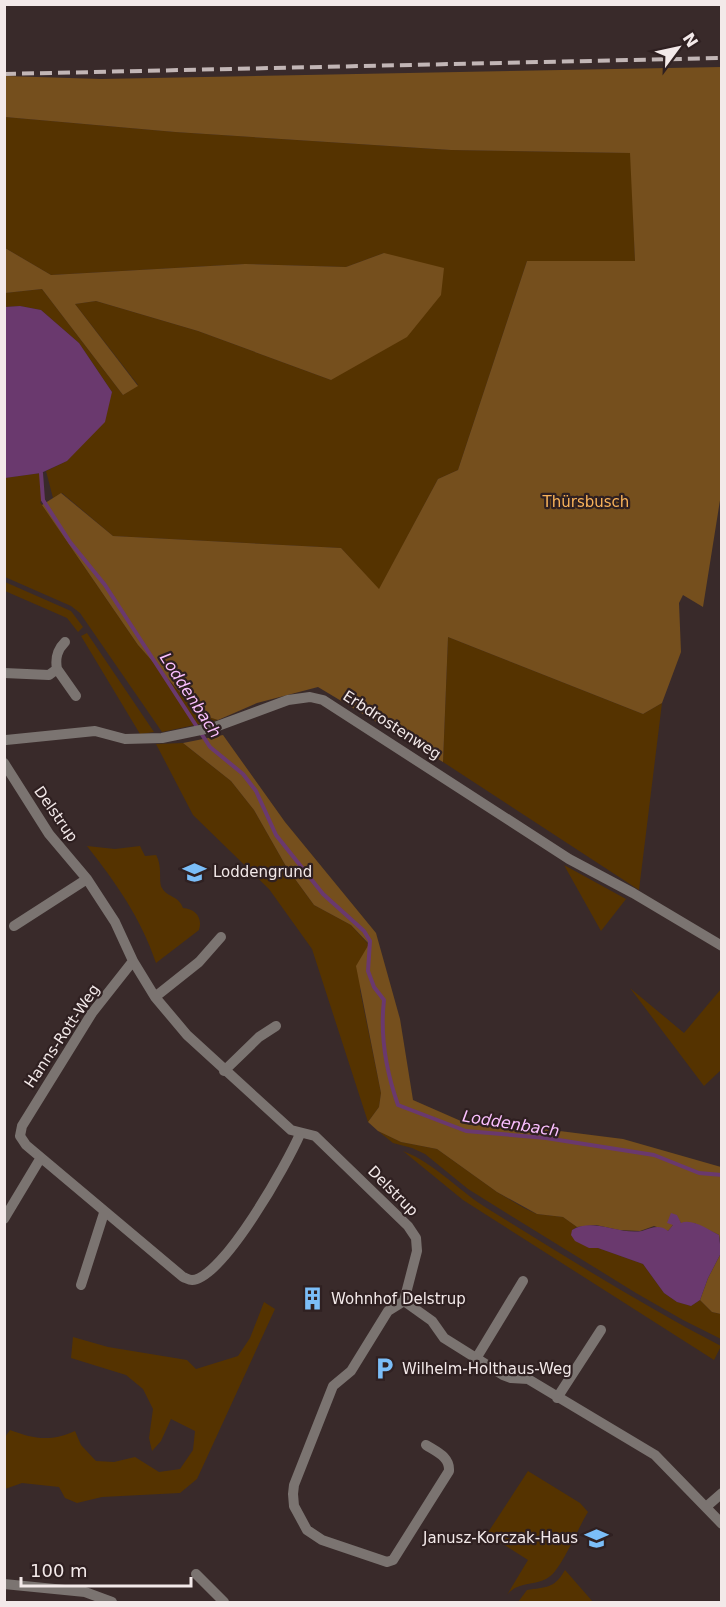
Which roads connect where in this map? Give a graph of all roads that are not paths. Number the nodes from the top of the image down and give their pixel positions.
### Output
1 (65, 642) dead end
2 (57, 669) junction
3 (4, 673) edge
4 (76, 696) dead end
5 (5, 741) edge
6 (4, 763) edge
7 (87, 879) junction
8 (14, 926) dead end
9 (221, 937) dead end
10 (722, 946) edge
11 (133, 962) junction
12 (155, 997) junction
13 (276, 1026) dead end
14 (224, 1071) junction
15 (300, 1134) junction
16 (40, 1159) junction
17 (104, 1213) junction
18 (4, 1219) edge
19 (523, 1281) dead end
20 (81, 1285) dead end
21 (404, 1301) junction
22 (601, 1330) dead end
23 (477, 1357) junction
24 (557, 1398) junction
25 (426, 1445) dead end
26 (722, 1493) edge
27 (706, 1507) junction
28 (722, 1524) edge
29 (196, 1574) dead end
30 (4, 1584) edge
31 (112, 1602) edge
32 (224, 1602) edge

1 - 2 street
2 - 3 street
2 - 4 street
5 - 10 street, Erbdrostenweg
6 - 7 street, Delstrup
7 - 8 street
7 - 11 street, Delstrup
9 - 12 street
11 - 12 street, Delstrup
11 - 16 street, Hanns-Rott-Weg
12 - 14 street, Delstrup
13 - 14 street
14 - 15 street, Delstrup
15 - 17 street, Hanns-Rott-Weg
15 - 21 street, Delstrup
16 - 17 street, Hanns-Rott-Weg
16 - 18 street
17 - 20 street
19 - 23 street
21 - 23 street
21 - 25 street
22 - 24 street
23 - 24 street
24 - 27 street
26 - 27 street
27 - 28 street
29 - 32 street
30 - 31 street

